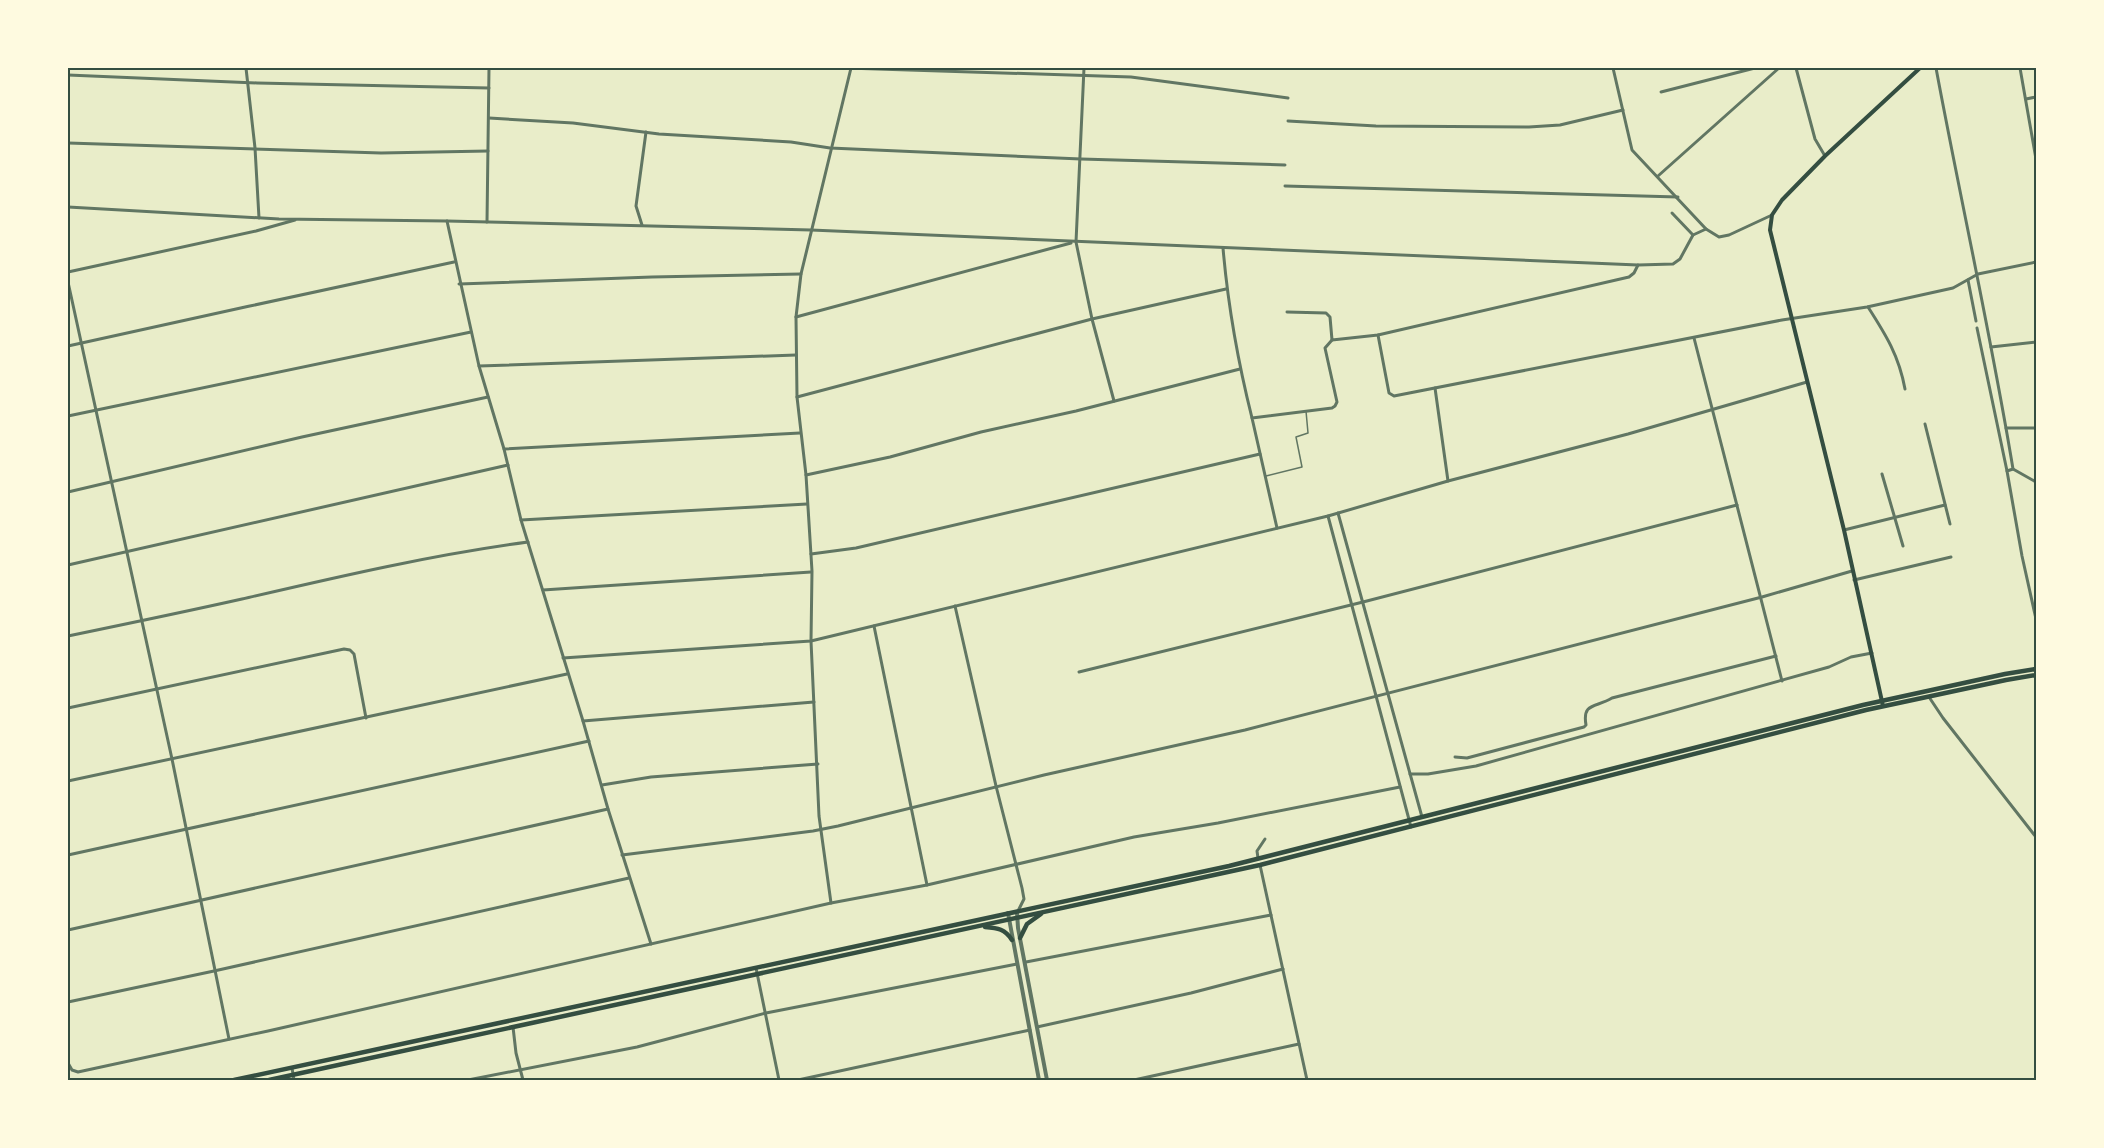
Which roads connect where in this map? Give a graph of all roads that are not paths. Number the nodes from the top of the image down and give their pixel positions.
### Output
1 (246, 68) edge
2 (489, 68) edge
3 (846, 68) edge
4 (851, 68) edge
5 (1084, 68) edge
6 (1612, 68) edge
7 (1755, 68) edge
8 (1779, 68) edge
9 (1796, 68) edge
10 (1920, 68) edge
11 (1936, 68) edge
12 (2020, 68) edge
13 (68, 75) edge
14 (1084, 75) junction
15 (247, 83) junction
16 (489, 88) junction
17 (1661, 92) dead end
18 (2037, 97) edge
19 (1288, 98) dead end
20 (2026, 99) junction
21 (1623, 110) junction
22 (489, 118) junction
23 (1288, 121) dead end
24 (646, 132) junction
25 (68, 143) edge
26 (255, 148) junction
27 (830, 148) junction
28 (488, 151) junction
29 (1825, 156) junction
30 (1080, 159) junction
31 (2037, 159) edge
32 (1285, 165) dead end
33 (1658, 176) junction
34 (1285, 186) dead end
35 (1678, 197) junction
36 (68, 207) edge
37 (1672, 213) dead end
38 (1772, 214) junction
39 (259, 218) junction
40 (299, 219) junction
41 (447, 221) junction
42 (487, 222) junction
43 (642, 225) junction
44 (1706, 228) junction
45 (811, 230) junction
46 (1693, 235) junction
47 (1076, 242) junction
48 (1222, 248) junction
49 (454, 262) junction
50 (2037, 262) edge
51 (1638, 265) junction
52 (68, 272) edge
53 (801, 274) junction
54 (1978, 274) junction
55 (1968, 280) junction
56 (68, 282) edge
57 (459, 284) junction
58 (1226, 289) junction
59 (1867, 307) junction
60 (1287, 312) dead end
61 (796, 317) junction
62 (1092, 319) junction
63 (1792, 320) junction
64 (1976, 321) dead end
65 (1977, 328) dead end
66 (471, 332) junction
67 (1378, 335) junction
68 (1694, 338) junction
69 (1332, 340) junction
70 (2037, 342) edge
71 (82, 343) junction
72 (68, 346) edge
73 (1990, 348) junction
74 (796, 355) junction
75 (479, 366) junction
76 (1240, 369) junction
77 (1807, 382) junction
78 (1435, 388) junction
79 (1905, 389) dead end
80 (488, 397) junction
81 (797, 397) junction
82 (1114, 401) junction
83 (97, 410) junction
84 (1713, 410) junction
85 (1306, 411) junction
86 (68, 417) edge
87 (1252, 418) junction
88 (1925, 424) dead end
89 (2006, 428) junction
90 (2037, 428) edge
91 (800, 433) junction
92 (504, 449) junction
93 (1260, 454) junction
94 (508, 465) junction
95 (2013, 469) junction
96 (2007, 471) junction
97 (1882, 474) dead end
98 (806, 475) junction
99 (1265, 476) junction
100 (1449, 481) junction
101 (110, 482) junction
102 (2037, 482) edge
103 (68, 492) edge
104 (808, 504) junction
105 (1737, 505) junction
106 (1945, 506) junction
107 (1338, 513) junction
108 (1328, 516) junction
109 (1895, 518) junction
110 (521, 520) junction
111 (1950, 524) dead end
112 (1277, 528) junction
113 (1844, 530) junction
114 (528, 542) junction
115 (1903, 546) dead end
116 (127, 551) junction
117 (811, 554) junction
118 (1951, 558) dead end
119 (68, 565) edge
120 (1852, 571) junction
121 (812, 572) junction
122 (1854, 580) junction
123 (543, 590) junction
124 (1762, 597) junction
125 (1363, 602) junction
126 (1352, 604) junction
127 (955, 605) junction
128 (2037, 619) edge
129 (142, 621) junction
130 (874, 626) junction
131 (68, 636) edge
132 (811, 641) junction
133 (1872, 653) junction
134 (1776, 656) junction
135 (563, 658) junction
136 (2037, 669) edge
137 (1079, 672) dead end
138 (567, 674) junction
139 (2037, 675) edge
140 (1782, 681) junction
141 (156, 689) junction
142 (1388, 693) junction
143 (1376, 696) junction
144 (1929, 697) junction
145 (814, 702) junction
146 (1883, 703) junction
147 (68, 708) edge
148 (366, 718) junction
149 (583, 721) junction
150 (589, 741) junction
151 (1455, 757) dead end
152 (172, 759) junction
153 (818, 764) junction
154 (1410, 774) junction
155 (68, 781) edge
156 (602, 785) junction
157 (996, 786) junction
158 (1400, 787) junction
159 (1474, 804) junction
160 (912, 807) junction
161 (608, 809) junction
162 (1476, 811) junction
163 (1422, 818) junction
164 (1409, 821) junction
165 (1424, 824) junction
166 (1411, 827) junction
167 (186, 829) junction
168 (820, 829) junction
169 (2037, 837) edge
170 (1265, 839) dead end
171 (68, 855) edge
172 (622, 855) junction
173 (1259, 862) junction
174 (1016, 864) junction
175 (629, 878) junction
176 (927, 885) junction
177 (201, 900) junction
178 (831, 903) junction
179 (1017, 912) junction
180 (1044, 912) junction
181 (1008, 913) junction
182 (1271, 915) junction
183 (1016, 918) junction
184 (1009, 921) junction
185 (969, 922) junction
186 (980, 927) junction
187 (971, 929) junction
188 (68, 930) edge
189 (1020, 938) junction
190 (1012, 940) junction
191 (651, 944) junction
192 (1026, 962) junction
193 (1017, 964) junction
194 (756, 968) junction
195 (1283, 969) junction
196 (214, 971) junction
197 (758, 974) junction
198 (709, 978) junction
199 (711, 985) junction
200 (68, 1002) edge
201 (766, 1013) junction
202 (1037, 1027) junction
203 (513, 1028) junction
204 (1030, 1030) junction
205 (229, 1039) junction
206 (1299, 1044) junction
207 (68, 1063) edge
208 (292, 1068) junction
209 (519, 1070) junction
210 (294, 1078) edge
211 (252, 1079) edge
212 (234, 1080) edge
213 (269, 1080) edge
214 (468, 1080) edge
215 (523, 1080) edge
216 (779, 1080) edge
217 (798, 1080) edge
218 (1040, 1080) edge
219 (1047, 1080) edge
220 (1134, 1080) edge
221 (1307, 1080) edge

1 - 15 street
2 - 16 street
3 - 4 street
4 - 14 street
4 - 27 street
5 - 14 street
6 - 21 street
7 - 17 street
8 - 33 street
9 - 29 street
10 - 29 main road
11 - 54 street
12 - 20 street
13 - 15 street
14 - 19 street
14 - 30 street
15 - 16 street
15 - 26 street
16 - 22 street
18 - 20 street
20 - 31 street
21 - 23 street
21 - 33 street
22 - 24 street
22 - 28 street
24 - 27 street
24 - 43 street
25 - 26 street
26 - 28 street
26 - 39 street
27 - 30 street
27 - 45 street
28 - 42 street
29 - 38 main road
30 - 32 street
30 - 47 street
33 - 35 street
34 - 35 street
35 - 44 street
36 - 39 street
37 - 46 street
38 - 44 street
38 - 63 main road
39 - 40 street
40 - 41 street
40 - 52 street
41 - 42 street
41 - 49 street
42 - 43 street
43 - 45 street
44 - 46 street
45 - 47 street
45 - 53 street
46 - 51 street
47 - 48 street
47 - 61 street
47 - 62 street
48 - 51 street
48 - 58 street
49 - 57 street
49 - 71 street
50 - 54 street
51 - 67 street
53 - 57 street
53 - 61 street
54 - 55 street
54 - 73 street
55 - 59 street
55 - 64 street
56 - 71 street
57 - 66 street
58 - 62 street
58 - 76 street
59 - 63 street
59 - 79 street
60 - 69 street
61 - 74 street
62 - 81 street
62 - 82 street
63 - 68 street
63 - 77 main road
65 - 96 street
66 - 75 street
66 - 83 street
67 - 69 street
67 - 78 street
68 - 78 street
68 - 84 street
69 - 85 street
70 - 73 street
71 - 72 street
71 - 83 street
73 - 89 street
74 - 75 street
74 - 81 street
75 - 80 street
76 - 82 street
76 - 87 street
77 - 84 street
77 - 113 main road
78 - 100 street
80 - 92 street
80 - 101 street
81 - 91 street
82 - 98 street
83 - 86 street
83 - 101 street
84 - 100 street
84 - 105 street
85 - 87 street
85 - 99 lane
87 - 93 street
88 - 106 street
89 - 90 street
89 - 95 street
91 - 92 street
91 - 98 street
92 - 94 street
93 - 99 street
93 - 117 street
94 - 110 street
94 - 116 street
95 - 96 street
95 - 102 street
96 - 128 street
97 - 109 street
98 - 104 street
99 - 112 street
100 - 107 street
101 - 103 street
101 - 116 street
104 - 110 street
104 - 117 street
105 - 124 street
105 - 125 street
106 - 109 street
106 - 111 street
107 - 108 street
107 - 125 street
108 - 112 street
108 - 126 street
109 - 113 street
109 - 115 street
110 - 114 street
112 - 127 street
113 - 120 main road
114 - 123 street
114 - 129 street
116 - 119 street
116 - 129 street
117 - 121 street
118 - 122 street
120 - 122 main road
120 - 124 street
121 - 123 street
121 - 132 street
122 - 133 main road
123 - 135 street
124 - 134 street
124 - 142 street
125 - 126 street
125 - 142 street
126 - 137 street
126 - 143 street
127 - 130 street
127 - 157 street
129 - 131 street
129 - 141 street
130 - 132 street
130 - 160 street
132 - 135 street
132 - 145 street
133 - 140 street
133 - 146 main road
134 - 140 street
134 - 151 street
135 - 138 street
136 - 146 main road
138 - 148 street
138 - 149 street
139 - 144 main road
140 - 154 street
141 - 147 street
141 - 148 street
141 - 152 street
142 - 143 street
142 - 154 street
143 - 157 street
143 - 158 street
144 - 146 main road
144 - 169 street
145 - 149 street
145 - 153 street
146 - 159 main road
146 - 162 main road
148 - 152 street
149 - 150 street
150 - 156 street
150 - 167 street
152 - 155 street
152 - 167 street
153 - 156 street
153 - 168 street
154 - 163 street
156 - 161 street
157 - 160 street
157 - 174 street
158 - 164 street
158 - 174 street
159 - 162 main road
159 - 163 main road
160 - 168 street
160 - 176 street
161 - 172 street
161 - 177 street
162 - 165 main road
163 - 164 main road
163 - 165 street
164 - 166 street
164 - 173 main road
165 - 166 main road
166 - 173 main road
167 - 171 street
167 - 177 street
168 - 172 street
168 - 178 street
170 - 173 street
172 - 175 street
173 - 179 main road
173 - 180 main road
173 - 182 street
174 - 176 street
174 - 179 street
175 - 191 street
175 - 196 street
176 - 178 street
177 - 188 street
177 - 196 street
178 - 191 street
179 - 181 main road
179 - 183 street
180 - 183 main road
180 - 189 main road
181 - 184 street
181 - 185 main road
182 - 192 street
182 - 195 street
183 - 184 main road
183 - 189 street
184 - 186 main road
184 - 190 street
185 - 187 main road
185 - 194 main road
186 - 187 main road
186 - 190 main road
187 - 197 main road
189 - 192 street
190 - 193 street
191 - 205 street
192 - 202 street
193 - 201 street
193 - 204 street
194 - 197 street
194 - 198 main road
195 - 202 street
195 - 206 street
196 - 200 street
196 - 205 street
197 - 199 main road
197 - 201 street
198 - 199 main road
198 - 208 main road
199 - 203 main road
201 - 209 street
201 - 216 street
202 - 219 street
203 - 209 street
203 - 210 main road
204 - 217 street
204 - 218 street
205 - 207 street
206 - 220 street
206 - 221 street
208 - 210 street
208 - 211 main road
209 - 214 street
209 - 215 street
210 - 213 main road
211 - 212 main road

